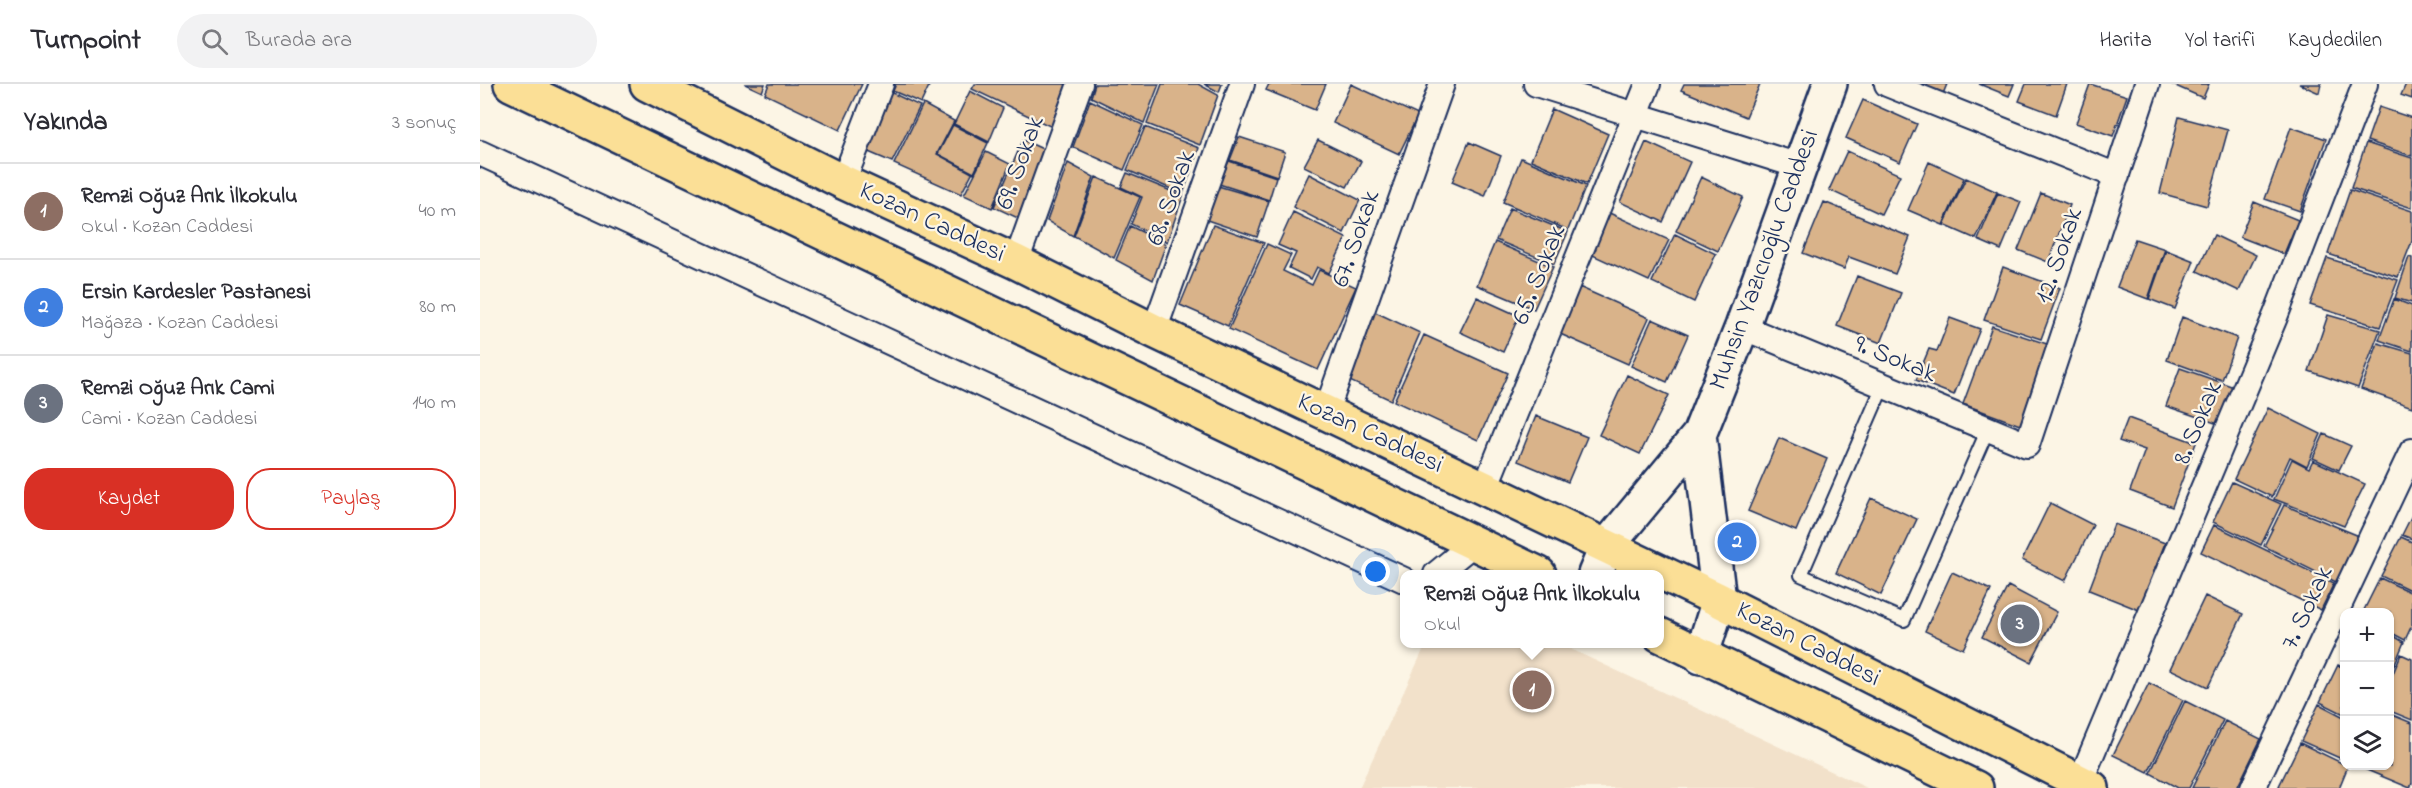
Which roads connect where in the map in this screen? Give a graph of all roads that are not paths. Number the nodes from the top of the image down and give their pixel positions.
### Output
1 (511, 84) edge
2 (881, 84) edge
3 (1080, 84) edge
4 (1242, 84) edge
5 (1442, 84) edge
6 (1536, 84) edge
7 (1648, 84) edge
8 (1830, 84) edge
9 (1887, 84) edge
10 (2147, 84) edge
11 (2365, 84) edge
12 (666, 88) edge
13 (1636, 116) junction
14 (480, 153) edge
15 (1799, 166) junction
16 (2117, 176) junction
17 (843, 182) junction
18 (1016, 262) junction
19 (1742, 327) junction
20 (1154, 331) junction
21 (1883, 386) junction
22 (1326, 412) junction
23 (1988, 429) junction
24 (1699, 435) junction
25 (2027, 445) joint
26 (2412, 451) edge
27 (1485, 488) junction
28 (1474, 543) junction
29 (1601, 560) edge
30 (1441, 570) edge
31 (1531, 570) edge
32 (1630, 570) edge
33 (1400, 578) edge
34 (1664, 581) edge
35 (1719, 600) junction
36 (1664, 638) edge
37 (1701, 657) junction
38 (2086, 785) edge
39 (1976, 788) edge
40 (2253, 788) edge

1 - 28 highway, Kozan Caddesi
2 - 17 street
3 - 18 street, 69. Sokak
4 - 20 street, 68. Sokak
5 - 22 street, 67. Sokak
6 - 13 street
7 - 13 street, 65. Sokak
8 - 15 main road, Muhsin Yazıcıoğlu Caddesi
9 - 16 street
10 - 16 street, 12. Sokak
11 - 38 street, 8. Sokak
12 - 17 highway, Kozan Caddesi
13 - 15 street
13 - 27 street, 65. Sokak
14 - 33 street
15 - 19 main road, Muhsin Yazıcıoğlu Caddesi
16 - 25 street, 12. Sokak
17 - 18 highway, Kozan Caddesi
18 - 20 highway, Kozan Caddesi
19 - 21 street, 9. Sokak
19 - 24 main road, Muhsin Yazıcıoğlu Caddesi
20 - 22 highway, Kozan Caddesi
21 - 23 street, 9. Sokak
21 - 23 lane
22 - 27 highway, Kozan Caddesi
23 - 25 street, 9. Sokak
24 - 29 main road
24 - 35 main road
26 - 40 street, 7. Sokak
27 - 29 highway, Kozan Caddesi
28 - 30 street
28 - 31 highway, Kozan Caddesi
29 - 32 highway, Kozan Caddesi
34 - 35 highway, Kozan Caddesi
35 - 37 main road
35 - 38 highway, Kozan Caddesi
36 - 37 highway
37 - 39 highway

